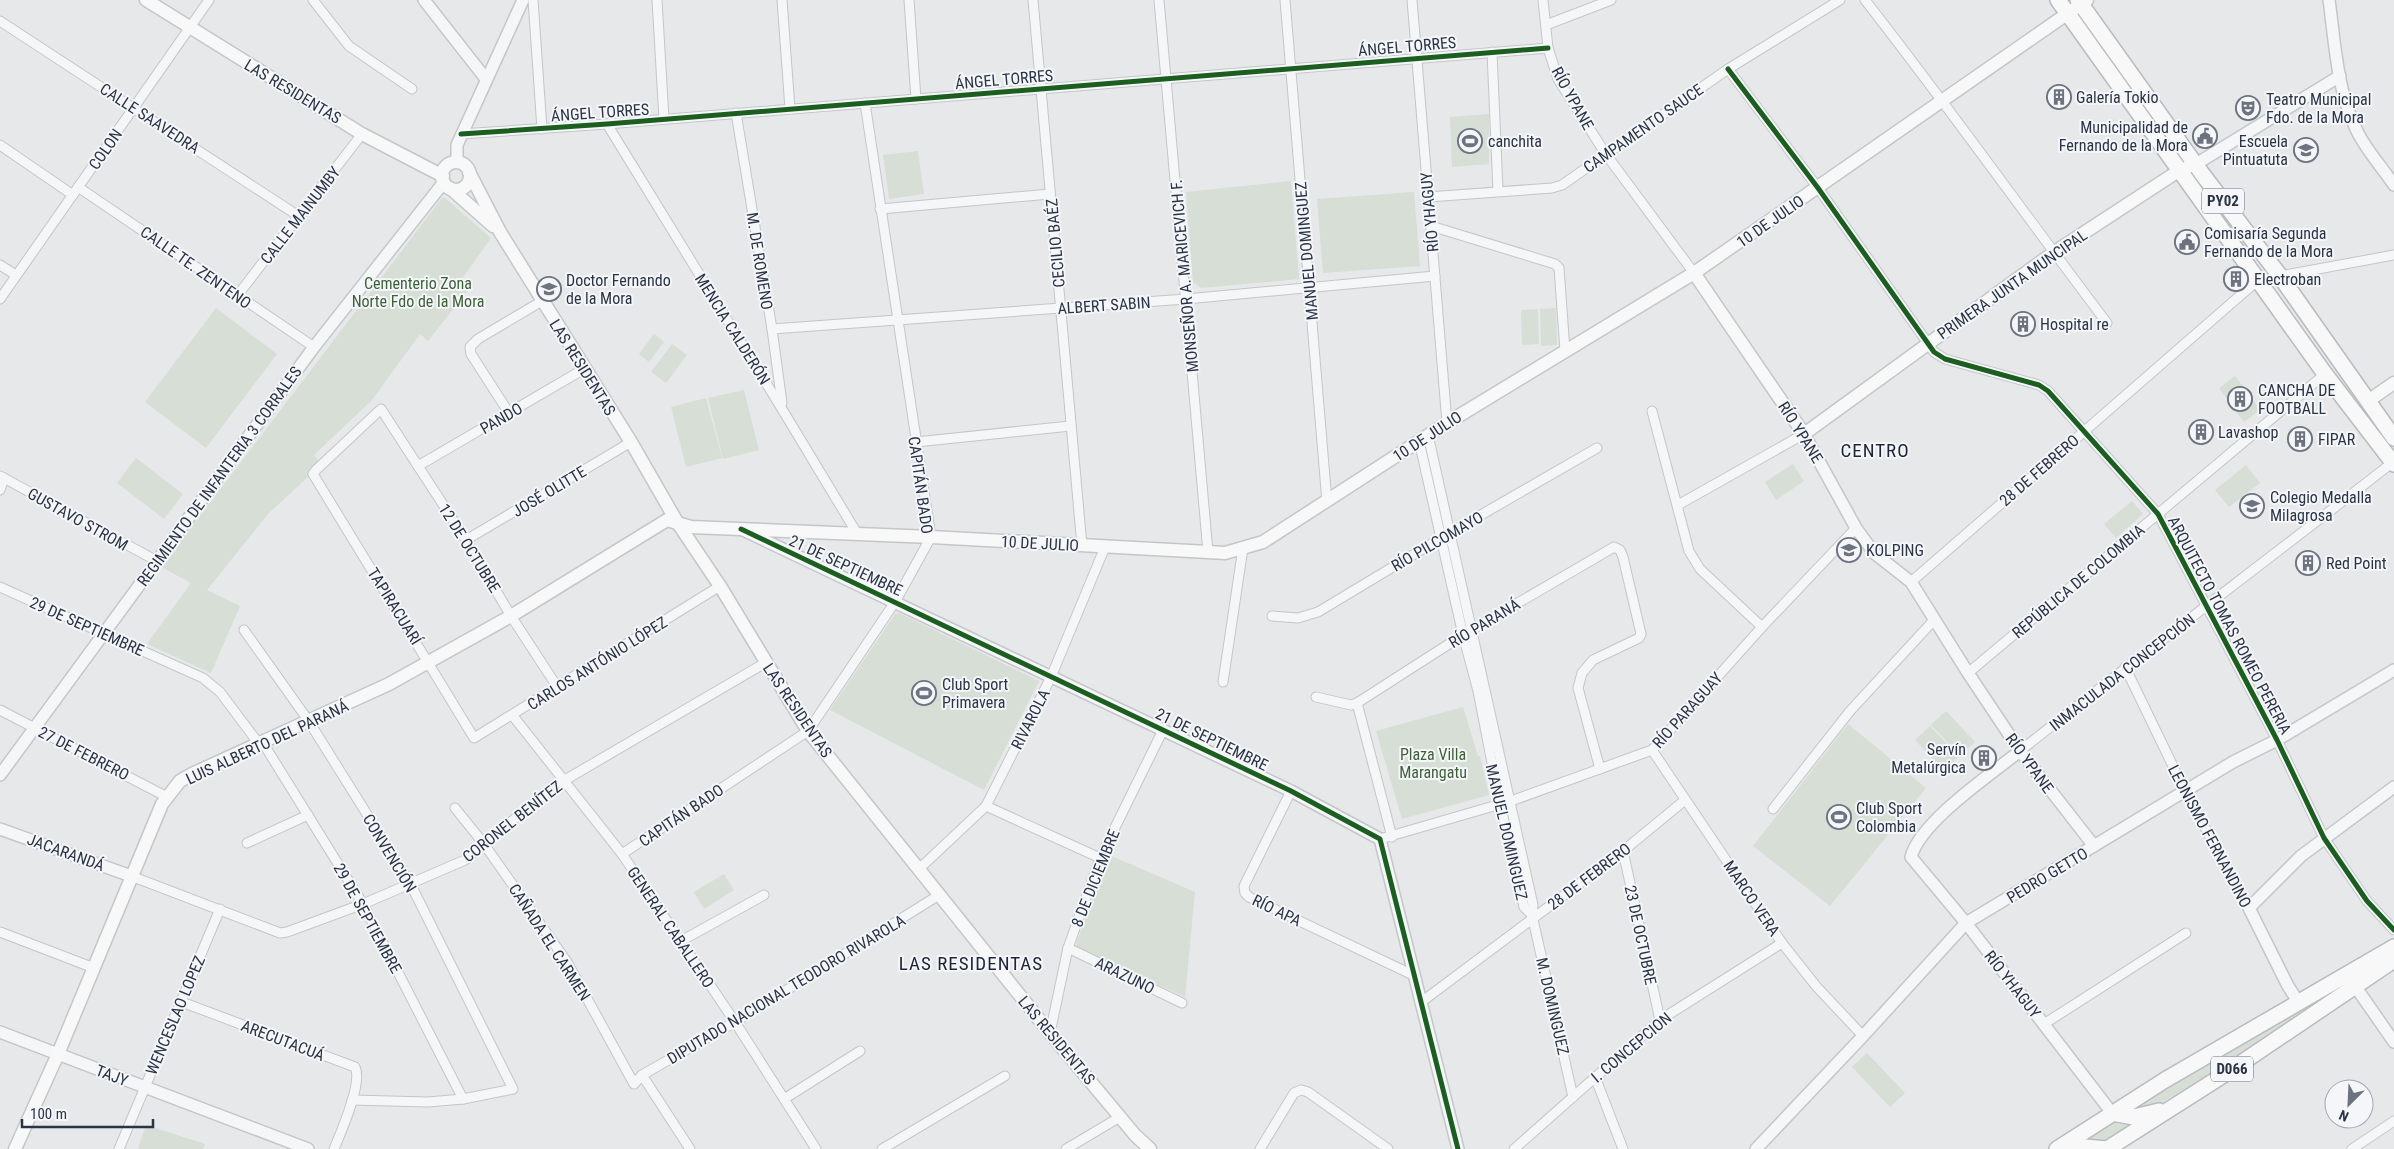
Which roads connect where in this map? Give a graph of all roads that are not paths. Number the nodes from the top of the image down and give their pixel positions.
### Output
1 (146, 0) edge
2 (209, 0) edge
3 (313, 0) edge
4 (424, 0) edge
5 (523, 0) edge
6 (533, 0) edge
7 (657, 0) edge
8 (782, 0) edge
9 (909, 0) edge
10 (1033, 0) edge
11 (1160, 0) edge
12 (1285, 0) edge
13 (1412, 0) edge
14 (1543, 0) edge
15 (1611, 0) edge
16 (1840, 0) edge
17 (1865, 0) edge
18 (2329, 0) edge
19 (2082, 1) edge
20 (2063, 6) edge
21 (0, 21) edge
22 (1546, 24) junction
23 (189, 28) junction
24 (1548, 48) junction
25 (1492, 52) junction
26 (1417, 58) junction
27 (1291, 68) junction
28 (1728, 69) junction
29 (2340, 76) junction
30 (1166, 78) junction
31 (486, 79) junction
32 (412, 89) dead end
33 (1041, 89) junction
34 (916, 99) junction
35 (1942, 99) junction
36 (864, 103) junction
37 (134, 108) junction
38 (790, 109) junction
39 (736, 113) junction
40 (664, 119) junction
41 (607, 124) junction
42 (542, 128) junction
43 (362, 134) junction
44 (461, 134) junction
45 (0, 145) edge
46 (1605, 153) junction
47 (457, 162) junction
48 (2196, 164) junction
49 (2180, 170) junction
50 (469, 172) junction
51 (445, 182) junction
52 (2394, 185) edge
53 (1818, 188) junction
54 (76, 191) junction
55 (1498, 191) junction
56 (1050, 194) junction
57 (1428, 198) junction
58 (880, 209) junction
59 (300, 217) junction
60 (1431, 226) junction
61 (500, 232) junction
62 (2053, 253) junction
63 (2394, 255) edge
64 (0, 265) edge
65 (1694, 273) junction
66 (16, 275) junction
67 (1435, 276) junction
68 (2280, 276) junction
69 (2258, 280) junction
70 (1309, 287) junction
71 (238, 296) junction
72 (0, 298) edge
73 (1186, 299) junction
74 (542, 301) junction
75 (1060, 308) junction
76 (897, 320) junction
77 (2107, 323) dead end
78 (772, 329) junction
79 (1928, 344) junction
80 (314, 347) junction
81 (1565, 351) junction
82 (584, 369) junction
83 (2325, 374) junction
84 (2354, 382) junction
85 (2394, 383) edge
86 (2340, 393) junction
87 (2368, 401) junction
88 (782, 409) junction
89 (1652, 411) dead end
90 (509, 414) junction
91 (1447, 423) junction
92 (1070, 426) junction
93 (2084, 432) junction
94 (1804, 434) junction
95 (1423, 438) junction
96 (2394, 438) edge
97 (631, 442) junction
98 (916, 442) junction
99 (1597, 448) dead end
100 (2393, 463) edge
101 (418, 466) junction
102 (313, 474) joint
103 (2, 477) edge
104 (0, 490) edge
105 (1327, 502) junction
106 (1678, 505) junction
107 (2158, 514) junction
108 (677, 522) junction
109 (1856, 528) junction
110 (741, 530) junction
111 (1451, 533) junction
112 (858, 535) junction
113 (931, 537) junction
114 (1441, 538) junction
115 (466, 540) junction
116 (1082, 546) junction
117 (1105, 547) junction
118 (1243, 548) junction
119 (1208, 552) junction
120 (157, 561) junction
121 (1911, 582) junction
122 (720, 586) junction
123 (0, 587) edge
124 (895, 602) junction
125 (2207, 607) junction
126 (511, 616) junction
127 (1272, 616) dead end
128 (1934, 620) junction
129 (1762, 627) junction
130 (244, 630) dead end
131 (1472, 631) junction
132 (103, 634) junction
133 (1463, 636) junction
134 (430, 662) junction
135 (765, 663) junction
136 (2124, 668) junction
137 (2394, 670) edge
138 (1968, 674) junction
139 (1051, 677) junction
140 (1223, 682) dead end
141 (558, 688) junction
142 (1316, 697) dead end
143 (1357, 703) junction
144 (0, 710) edge
145 (513, 716) junction
146 (308, 720) junction
147 (34, 728) junction
148 (1163, 730) junction
149 (808, 731) junction
150 (474, 738) joint
151 (2277, 740) junction
152 (261, 744) junction
153 (1652, 750) junction
154 (2020, 751) junction
155 (1600, 769) junction
156 (0, 775) edge
157 (562, 781) junction
158 (2394, 787) edge
159 (1291, 791) junction
160 (2184, 791) junction
161 (167, 797) junction
162 (1685, 800) junction
163 (1511, 801) junction
164 (1500, 804) junction
165 (986, 806) junction
166 (455, 808) dead end
167 (1773, 809) dead end
168 (308, 815) junction
169 (0, 829) edge
170 (1392, 837) junction
171 (2324, 838) junction
172 (1380, 839) junction
173 (247, 843) dead end
174 (484, 844) junction
175 (2094, 846) junction
176 (1623, 851) junction
177 (622, 854) junction
178 (1911, 857) joint
179 (1100, 858) junction
180 (919, 869) junction
181 (131, 876) junction
182 (410, 883) junction
183 (764, 895) dead end
184 (939, 895) junction
185 (363, 904) junction
186 (2249, 908) junction
187 (220, 909) junction
188 (1533, 917) junction
189 (1966, 923) junction
190 (2394, 930) edge
191 (0, 932) edge
192 (2186, 933) dead end
193 (2394, 936) edge
194 (681, 941) junction
195 (1782, 943) junction
196 (2394, 947) edge
197 (1068, 948) junction
198 (2394, 960) edge
199 (94, 968) junction
200 (2394, 968) edge
201 (1413, 975) junction
202 (2354, 982) junction
203 (179, 1001) junction
204 (1420, 1003) junction
205 (2299, 1003) junction
206 (1182, 1004) dead end
207 (1660, 1020) junction
208 (735, 1022) junction
209 (2044, 1024) junction
210 (0, 1032) edge
211 (1050, 1033) junction
212 (1863, 1036) junction
213 (2394, 1042) edge
214 (860, 1051) dead end
215 (58, 1054) junction
216 (2224, 1074) junction
217 (642, 1075) junction
218 (1004, 1076) dead end
219 (1595, 1077) junction
220 (634, 1084) joint
221 (144, 1087) junction
222 (1573, 1097) junction
223 (463, 1099) junction
224 (784, 1099) junction
225 (352, 1100) junction
226 (2112, 1113) junction
227 (1120, 1117) junction
228 (2394, 1121) edge
229 (15, 1149) edge
230 (119, 1149) edge
231 (308, 1149) edge
232 (334, 1149) edge
233 (690, 1149) edge
234 (816, 1149) edge
235 (882, 1149) edge
236 (1066, 1149) edge
237 (1150, 1149) edge
238 (1260, 1149) edge
239 (1388, 1149) edge
240 (1458, 1149) edge
241 (1514, 1149) edge
242 (1623, 1149) edge
243 (1756, 1149) edge
244 (2057, 1149) edge
245 (2072, 1149) edge
246 (2107, 1149) edge
247 (2352, 1149) edge

1 - 23 main road, LAS RESIDENTAS
2 - 23 street, COLON
3 - 32 street
4 - 31 street
5 - 31 street
6 - 42 street
7 - 40 street
8 - 38 street
9 - 34 street
10 - 33 street, CECILIO BAÉZ
11 - 30 street, MONSEÑOR A. MARICEVICH F.
12 - 27 street, MANUEL DOMINGUEZ
13 - 26 street, RÍO YHAGUY
14 - 22 street, RÍO YPANE
15 - 22 street
16 - 28 street, CAMPAMENTO SAUCE
17 - 35 street
18 - 29 street
19 - 20 main road, 10 DE JULIO
19 - 48 highway, PY02
20 - 35 main road, 10 DE JULIO
20 - 49 highway, PY02
21 - 37 street, CALLE SAAVEDRA
22 - 24 street, RÍO YPANE
23 - 37 street, COLON
23 - 43 main road, LAS RESIDENTAS
24 - 25 street, ÁNGEL TORRES
24 - 46 street, RÍO YPANE
25 - 26 street, ÁNGEL TORRES
25 - 55 street
26 - 27 street, ÁNGEL TORRES
26 - 57 street, RÍO YHAGUY
27 - 30 street, ÁNGEL TORRES
27 - 70 street, MANUEL DOMINGUEZ
28 - 46 street, CAMPAMENTO SAUCE
28 - 53 street, ARQUITECTO TOMAS ROMEO PERERIA
29 - 48 street
29 - 52 street
30 - 33 street, ÁNGEL TORRES
30 - 73 street, MONSEÑOR A. MARICEVICH F.
31 - 44 street
33 - 34 street, ÁNGEL TORRES
33 - 56 street, CECILIO BAÉZ
34 - 36 street, ÁNGEL TORRES
35 - 53 main road, 10 DE JULIO
35 - 62 street
36 - 38 street, ÁNGEL TORRES
36 - 58 street, CAPITÁN BADO
37 - 54 street, COLON
37 - 59 street, CALLE SAAVEDRA
38 - 39 street, ÁNGEL TORRES
39 - 40 street, ÁNGEL TORRES
39 - 78 street, M. DE ROMENO
40 - 41 street, ÁNGEL TORRES
41 - 42 street, ÁNGEL TORRES
41 - 88 street, MENCIA CALDERÓN
42 - 44 street, ÁNGEL TORRES
43 - 51 main road, LAS RESIDENTAS
43 - 59 street, CALLE MAINUMBY
44 - 47 street
45 - 54 street, CALLE TE. ZENTENO
46 - 55 street, CAMPAMENTO SAUCE
46 - 65 street, RÍO YPANE
47 - 50 main road
47 - 51 main road
48 - 49 main road, PRIMERA JUNTA MUNCIPAL
48 - 68 highway, PY02
49 - 62 main road, PRIMERA JUNTA MUNCIPAL
49 - 69 highway, PY02
50 - 51 main road
50 - 61 main road, LAS RESIDENTAS
51 - 61 main road, LAS RESIDENTAS
51 - 80 street, REGIMIENTO DE INFANTERIA 3 CORRALES
53 - 65 main road, 10 DE JULIO
53 - 79 street, ARQUITECTO TOMAS ROMEO PERERIA
54 - 66 street, COLON
54 - 71 street, CALLE TE. ZENTENO
55 - 57 street, CAMPAMENTO SAUCE
56 - 58 street
56 - 75 street, CECILIO BAÉZ
57 - 60 street, RÍO YHAGUY
58 - 76 street, CAPITÁN BADO
59 - 71 street, CALLE MAINUMBY
60 - 67 street, RÍO YHAGUY
60 - 81 street
61 - 74 main road, LAS RESIDENTAS
62 - 77 street
62 - 79 main road, PRIMERA JUNTA MUNCIPAL
63 - 68 street
64 - 66 street
65 - 81 main road, 10 DE JULIO
65 - 94 main road, RÍO YPANE
66 - 72 street, COLON
67 - 70 street, ALBERT SABIN
67 - 91 street, RÍO YHAGUY
68 - 84 highway, PY02
69 - 83 highway, PY02
69 - 93 street, 28 DE FEBRERO
70 - 73 street, ALBERT SABIN
70 - 105 street, MANUEL DOMINGUEZ
71 - 80 street, CALLE TE. ZENTENO
73 - 75 street, ALBERT SABIN
73 - 119 street, MONSEÑOR A. MARICEVICH F.
74 - 82 main road, LAS RESIDENTAS
74 - 90 street
75 - 76 street, ALBERT SABIN
75 - 92 street, CECILIO BAÉZ
76 - 78 street, ALBERT SABIN
76 - 98 street, CAPITÁN BADO
78 - 88 street, M. DE ROMENO
79 - 93 street, ARQUITECTO TOMAS ROMEO PERERIA
79 - 94 main road, PRIMERA JUNTA MUNCIPAL
80 - 120 street, REGIMIENTO DE INFANTERIA 3 CORRALES
81 - 91 main road, 10 DE JULIO
82 - 90 street, PANDO
82 - 97 main road, LAS RESIDENTAS
83 - 86 highway, PY02
83 - 107 street, REPÚBLICA DE COLOMBIA
84 - 86 highway
84 - 87 highway, PY02
85 - 87 main road
86 - 100 highway, PY02
87 - 96 highway, PY02
88 - 112 street, MENCIA CALDERÓN
89 - 106 street
90 - 101 street, PANDO
91 - 95 main road, 10 DE JULIO
92 - 98 street
92 - 116 street, CECILIO BAÉZ
93 - 107 street, ARQUITECTO TOMAS ROMEO PERERIA
93 - 121 street, 28 DE FEBRERO
94 - 106 street, PRIMERA JUNTA MUNCIPAL
94 - 109 street, RÍO YPANE
95 - 105 main road, 10 DE JULIO
95 - 111 street, MANUEL DOMINGUEZ
95 - 114 street, MANUEL DOMINGUEZ
97 - 108 main road, LAS RESIDENTAS
97 - 115 street, JOSÉ OLITTE
98 - 113 street, CAPITÁN BADO
99 - 111 street, RÍO PILCOMAYO
100 - 125 street, INMACULADA CONCEPCIÓN
101 - 102 street, 12 DE OCTUBRE
101 - 115 street, 12 DE OCTUBRE
102 - 134 street, TAPIRACUARÍ
103 - 104 street
103 - 120 street, GUSTAVO STROM
105 - 118 main road, 10 DE JULIO
106 - 129 street
107 - 125 street, ARQUITECTO TOMAS ROMEO PERERIA
107 - 138 street, REPÚBLICA DE COLOMBIA
108 - 110 main road, 10 DE JULIO
108 - 122 main road, LAS RESIDENTAS
108 - 126 main road, LUIS ALBERTO DEL PARANÁ
109 - 121 street, RÍO YPANE
109 - 129 street, RÍO PARAGUAY
110 - 112 main road, 10 DE JULIO
110 - 124 street, 21 DE SEPTIEMBRE
111 - 114 street, RÍO PILCOMAYO
111 - 131 street, MANUEL DOMINGUEZ
112 - 113 main road, 10 DE JULIO
113 - 116 main road, 10 DE JULIO
113 - 124 street, CAPITÁN BADO
114 - 127 street, RÍO PILCOMAYO
114 - 133 street, MANUEL DOMINGUEZ
115 - 126 street, 12 DE OCTUBRE
116 - 117 main road, 10 DE JULIO
117 - 119 main road, 10 DE JULIO
117 - 139 street, RIVAROLA
118 - 119 main road, 10 DE JULIO
118 - 140 street
120 - 132 street, REGIMIENTO DE INFANTERIA 3 CORRALES
121 - 128 street, RÍO YPANE
122 - 135 main road, LAS RESIDENTAS
122 - 141 street, CARLOS ANTÓNIO LÓPEZ
123 - 132 street, 29 DE SEPTIEMBRE
124 - 139 street, 21 DE SEPTIEMBRE
124 - 149 street, CAPITÁN BADO
125 - 136 street, INMACULADA CONCEPCIÓN
125 - 151 street, ARQUITECTO TOMAS ROMEO PERERIA
126 - 134 main road, LUIS ALBERTO DEL PARANÁ
126 - 141 street, 12 DE OCTUBRE
128 - 138 street, RÍO YPANE
128 - 167 street
129 - 153 street, RÍO PARAGUAY
130 - 146 street, CONVENCIÓN
131 - 133 street, RÍO PARANÁ
131 - 155 street, RÍO PARANÁ
131 - 163 street, MANUEL DOMINGUEZ
132 - 147 street, REGIMIENTO DE INFANTERIA 3 CORRALES
132 - 152 street, 29 DE SEPTIEMBRE
133 - 143 street, RÍO PARANÁ
133 - 164 street, MANUEL DOMINGUEZ
134 - 146 main road, LUIS ALBERTO DEL PARANÁ
134 - 150 street, TAPIRACUARÍ
135 - 149 main road, LAS RESIDENTAS
135 - 157 street, CORONEL BENÍTEZ
136 - 154 street, INMACULADA CONCEPCIÓN
136 - 160 street, LEONISMO FERNANDINO
137 - 151 street, PEDRO GETTO
138 - 154 street, RÍO YPANE
139 - 148 street, 21 DE SEPTIEMBRE
139 - 165 street, RIVAROLA
141 - 145 street, CARLOS ANTÓNIO LÓPEZ
142 - 143 street
143 - 170 street
144 - 147 street, 27 DE FEBRERO
145 - 150 street, CARLOS ANTÓNIO LÓPEZ
145 - 157 street, GENERAL CABALLERO
146 - 152 main road, LUIS ALBERTO DEL PARANÁ
146 - 182 street, CONVENCIÓN
147 - 156 street, REGIMIENTO DE INFANTERIA 3 CORRALES
147 - 161 street, 27 DE FEBRERO
148 - 159 street, 21 DE SEPTIEMBRE
148 - 179 street, 8 DE DICIEMBRE
149 - 177 street, CAPITÁN BADO
149 - 180 main road, LAS RESIDENTAS
151 - 160 street, PEDRO GETTO
151 - 171 street, ARQUITECTO TOMAS ROMEO PERERIA
152 - 161 main road, LUIS ALBERTO DEL PARANÁ
152 - 168 street, 29 DE SEPTIEMBRE
153 - 155 street, RÍO PARAGUAY
153 - 162 street, MARCO VERA
154 - 175 street, RÍO YPANE
154 - 178 street, INMACULADA CONCEPCIÓN
155 - 163 street, RÍO PARAGUAY
157 - 174 street, CORONEL BENÍTEZ
157 - 177 street, GENERAL CABALLERO
158 - 171 street
159 - 172 street, 21 DE SEPTIEMBRE
159 - 201 street, RÍO APA
160 - 175 street, PEDRO GETTO
160 - 186 street, LEONISMO FERNANDINO
161 - 181 main road, LUIS ALBERTO DEL PARANÁ
162 - 176 street, 28 DE FEBRERO
162 - 195 street, MARCO VERA
163 - 164 street, RÍO PARAGUAY
163 - 188 street, MANUEL DOMINGUEZ
164 - 170 street, RÍO PARAGUAY
164 - 188 street, MANUEL DOMINGUEZ
165 - 179 street
165 - 180 street, RIVAROLA
166 - 174 street, CAÑADA EL CARMEN
168 - 173 street
168 - 185 street, 29 DE SEPTIEMBRE
169 - 181 street, JACARANDÁ
170 - 172 street, RÍO PARAGUAY
171 - 186 street
171 - 190 street, ARQUITECTO TOMAS ROMEO PERERIA
172 - 201 street
174 - 182 street, CORONEL BENÍTEZ
174 - 220 street, CAÑADA EL CARMEN
175 - 189 street, PEDRO GETTO
176 - 188 street, 28 DE FEBRERO
176 - 207 street, 23 DE OCTUBRE
177 - 194 street, GENERAL CABALLERO
178 - 189 street, RÍO YHAGUY
179 - 197 street, 8 DE DICIEMBRE
180 - 184 main road, LAS RESIDENTAS
181 - 187 street, CORONEL BENÍTEZ
181 - 199 main road, LUIS ALBERTO DEL PARANÁ
182 - 185 street, CORONEL BENÍTEZ
182 - 223 street, CONVENCIÓN
183 - 194 street
184 - 208 street, DIPUTADO NACIONAL TEODORO RIVAROLA
184 - 211 main road, LAS RESIDENTAS
185 - 187 street, CORONEL BENÍTEZ
185 - 223 street, 29 DE SEPTIEMBRE
186 - 205 street, LEONISMO FERNANDINO
187 - 203 street, WENCESLAO LOPEZ
188 - 204 street, 28 DE FEBRERO
188 - 222 street, M. DOMINGUEZ
189 - 209 street, RÍO YHAGUY
189 - 212 street, PEDRO GETTO
191 - 199 street
192 - 209 street
193 - 202 highway
194 - 208 street, GENERAL CABALLERO
195 - 207 street, I. CONCEPCION
195 - 212 street, MARCO VERA
196 - 202 highway, D066
197 - 206 street, ARAZUNO
197 - 211 street, 8 DE DICIEMBRE
198 - 202 highway, D066
199 - 215 main road, LUIS ALBERTO DEL PARANÁ
200 - 202 highway
201 - 204 street
202 - 205 highway, D066
202 - 213 street
202 - 216 highway, D066
203 - 221 street, WENCESLAO LOPEZ
203 - 225 street, ARECUTACUÁ
204 - 240 street
205 - 226 highway, D066
207 - 219 street, I. CONCEPCION
208 - 217 street, DIPUTADO NACIONAL TEODORO RIVAROLA
208 - 224 street, GENERAL CABALLERO
209 - 226 street, RÍO YHAGUY
210 - 215 street, TAJY
211 - 227 main road, LAS RESIDENTAS
212 - 243 street, PEDRO GETTO
214 - 224 street
215 - 221 street, TAJY
215 - 229 main road, LUIS ALBERTO DEL PARANÁ
216 - 226 highway
216 - 246 highway, D066
217 - 220 street, DIPUTADO NACIONAL TEODORO RIVAROLA
217 - 233 street
218 - 235 street
219 - 222 street, I. CONCEPCION
219 - 242 street
221 - 230 street, WENCESLAO LOPEZ
221 - 231 street, TAJY
222 - 241 street, I. CONCEPCION
223 - 225 street
224 - 234 street, GENERAL CABALLERO
225 - 232 street
226 - 244 highway, D066
227 - 236 street
227 - 237 main road, LAS RESIDENTAS
228 - 247 street
238 - 239 street
245 - 246 highway

